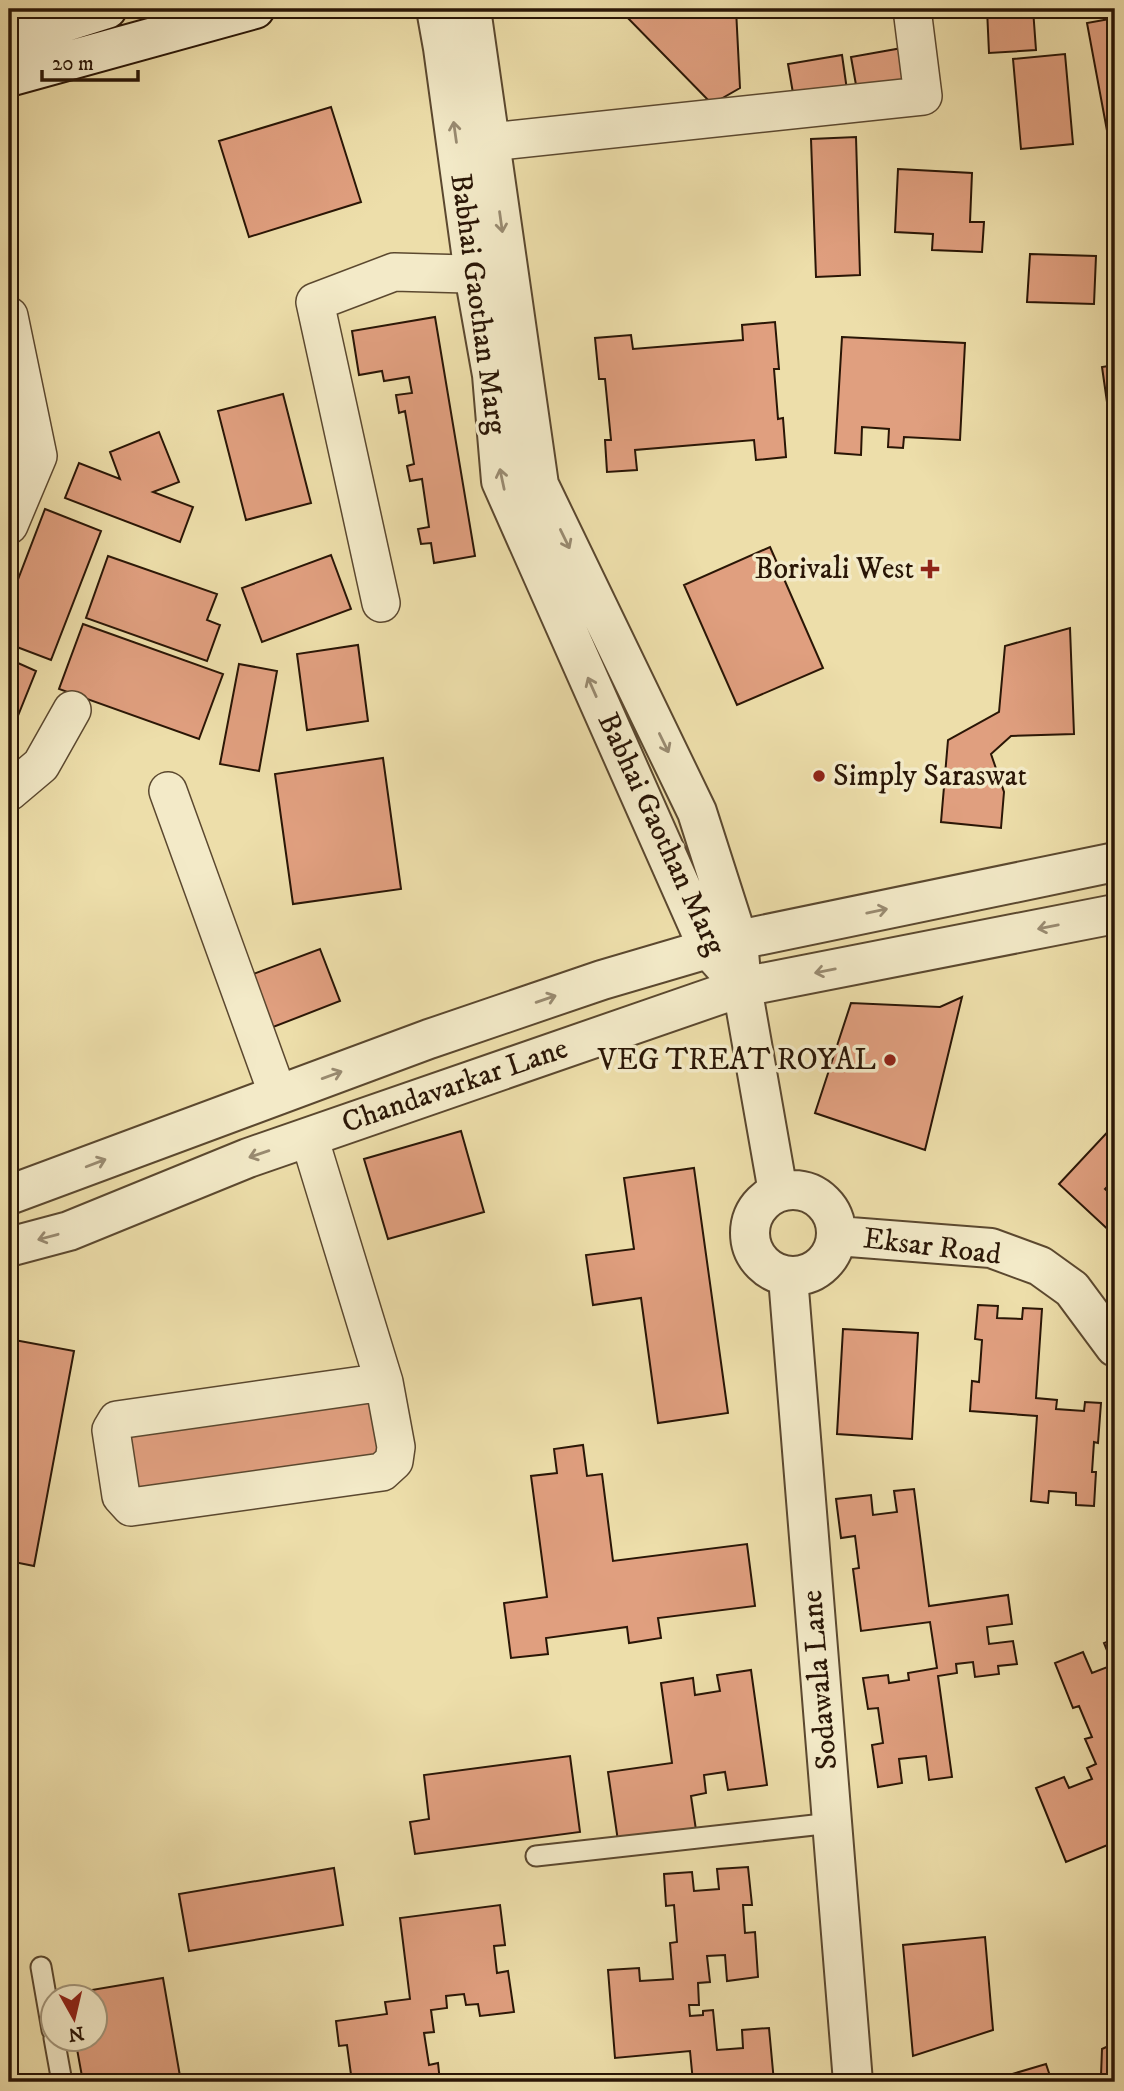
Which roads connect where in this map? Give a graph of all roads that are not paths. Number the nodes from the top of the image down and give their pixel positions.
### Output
1 (107, 9) edge
2 (255, 9) edge
3 (436, 9) edge
4 (471, 9) edge
5 (912, 9) edge
6 (9, 40) edge
7 (9, 77) edge
8 (490, 142) junction
9 (491, 275) junction
10 (9, 316) edge
11 (9, 525) edge
12 (380, 603) dead end
13 (72, 710) dead end
14 (168, 791) dead end
15 (9, 792) edge
16 (1115, 862) edge
17 (1115, 914) edge
18 (723, 944) junction
19 (742, 987) junction
20 (278, 1095) junction
21 (309, 1137) junction
22 (778, 1192) junction
23 (9, 1195) edge
24 (837, 1236) junction
25 (9, 1247) edge
26 (788, 1277) junction
27 (1115, 1348) edge
28 (383, 1382) junction
29 (832, 1823) junction
30 (536, 1856) dead end
31 (41, 1967) dead end
32 (44, 1982) edge
33 (56, 2052) edge
34 (62, 2082) edge
35 (853, 2082) edge

1 - 6 street
2 - 7 street
9 -> 3 street, Babhai Gaothan Marg
4 - 8 street, Babhai Gaothan Marg
5 - 8 street
8 -> 9 street, Babhai Gaothan Marg
9 - 12 street
9 - 18 street, Babhai Gaothan Marg
10 - 11 street
13 - 15 street
14 - 20 street
18 -> 16 street, Chandavarkar Lane
17 -> 19 street, Chandavarkar Lane
18 - 19 street, Babhai Gaothan Marg
20 -> 18 street, Chandavarkar Lane
19 - 21 street, Chandavarkar Lane
19 - 22 street
23 -> 20 street, Chandavarkar Lane
21 -> 25 street, Chandavarkar Lane
21 - 28 street
22 - 24 street
22 - 26 street
24 - 26 street
24 - 27 street, Eksar Road
26 - 29 street, Sodawala Lane
28 - 28 street
29 - 30 lane
29 - 35 street, Sodawala Lane
31 - 32 lane
33 - 34 lane

